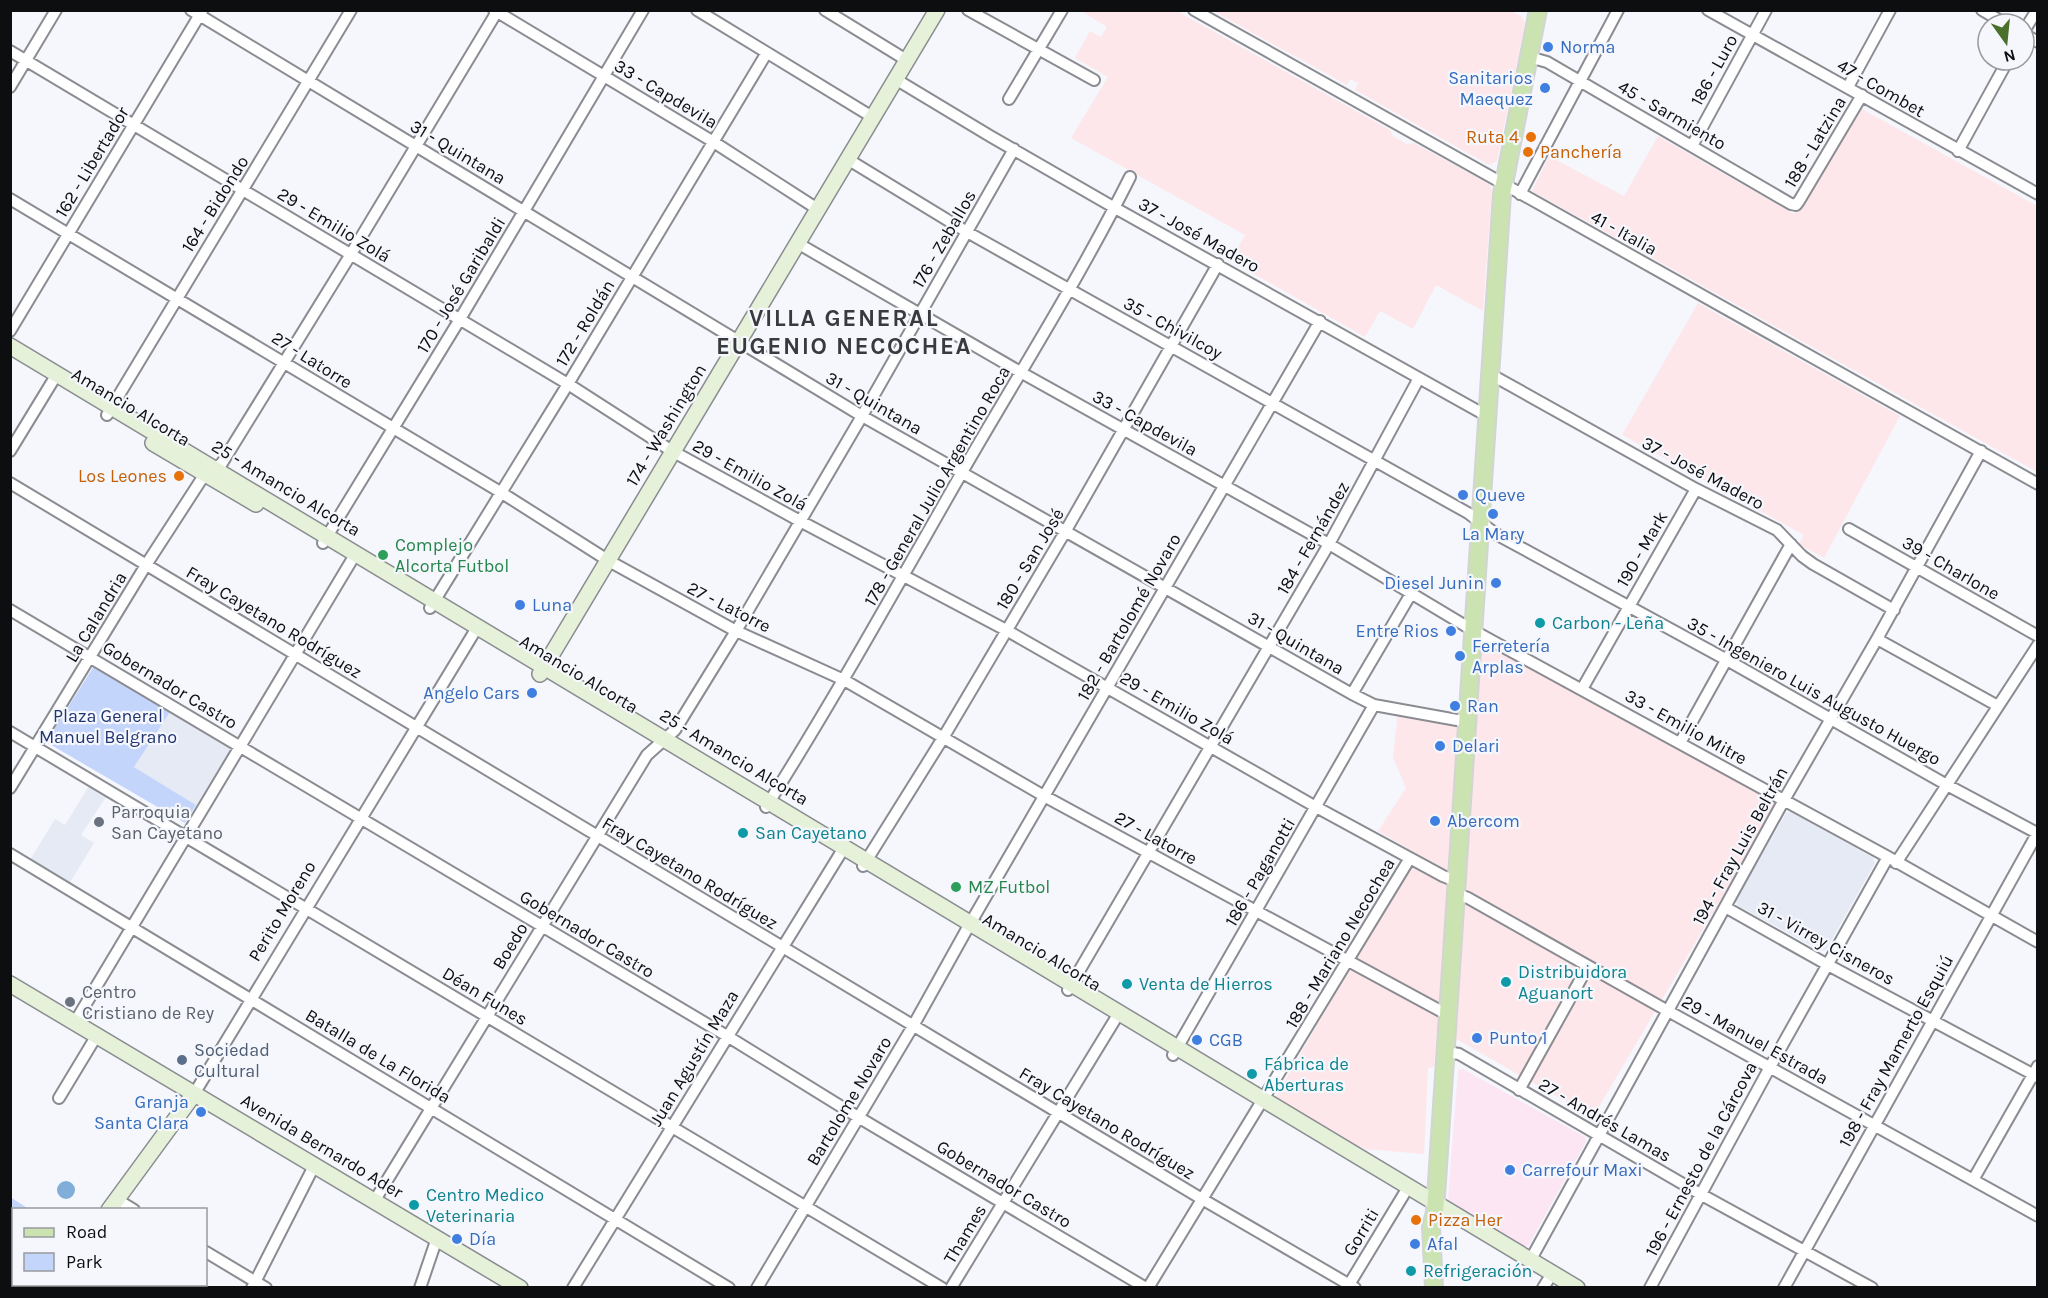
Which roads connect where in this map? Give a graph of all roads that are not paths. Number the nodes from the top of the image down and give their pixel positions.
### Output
1 (56, 10) edge
2 (351, 10) edge
3 (643, 10) edge
4 (697, 10) edge
5 (825, 10) edge
6 (937, 10) edge
7 (968, 10) edge
8 (1062, 10) edge
9 (1194, 10) edge
10 (1618, 10) edge
11 (1708, 10) edge
12 (1766, 10) edge
13 (1890, 10) edge
14 (496, 11) edge
15 (197, 12) edge
16 (1535, 12) edge
17 (716, 15) edge
18 (1753, 34) junction
19 (10, 51) edge
20 (1039, 51) junction
21 (766, 54) junction
22 (1529, 57) junction
23 (27, 60) junction
24 (908, 61) junction
25 (2001, 72) edge
26 (603, 75) junction
27 (897, 80) junction
28 (1094, 80) dead end
29 (1580, 81) junction
30 (308, 82) junction
31 (10, 87) edge
32 (1848, 87) junction
33 (1862, 95) junction
34 (1010, 99) dead end
35 (874, 118) junction
36 (133, 126) junction
37 (712, 141) junction
38 (416, 146) junction
39 (1692, 146) junction
40 (1014, 149) junction
41 (1958, 151) junction
42 (849, 160) junction
43 (1130, 177) dead end
44 (1503, 184) junction
45 (244, 190) junction
46 (1520, 194) junction
47 (2037, 194) edge
48 (10, 199) edge
49 (1796, 205) joint
50 (1115, 207) junction
51 (819, 210) junction
52 (524, 211) junction
53 (967, 232) junction
54 (69, 233) junction
55 (799, 244) junction
56 (351, 254) junction
57 (1218, 264) junction
58 (631, 278) junction
59 (1070, 290) junction
60 (177, 297) junction
61 (921, 313) junction
62 (460, 319) junction
63 (1320, 321) junction
64 (10, 331) edge
65 (738, 341) junction
66 (10, 346) edge
67 (1171, 347) junction
68 (10, 357) edge
69 (285, 362) junction
70 (1022, 373) junction
71 (1490, 374) junction
72 (55, 378) junction
73 (1419, 378) junction
74 (568, 384) junction
75 (1273, 403) junction
76 (110, 411) junction
77 (862, 416) junction
78 (1487, 416) junction
79 (393, 429) junction
80 (1124, 430) junction
81 (10, 451) edge
82 (672, 451) junction
83 (1981, 451) junction
84 (1375, 462) junction
85 (212, 472) junction
86 (962, 473) junction
87 (10, 483) edge
88 (2037, 484) edge
89 (1225, 486) junction
90 (1696, 489) junction
91 (502, 493) junction
92 (800, 521) junction
93 (1481, 523) junction
94 (1849, 529) dead end
95 (1065, 532) junction
96 (325, 539) junction
97 (1329, 544) junction
98 (1791, 544) junction
99 (353, 557) junction
100 (609, 561) junction
101 (146, 565) junction
102 (1917, 568) junction
103 (904, 576) junction
104 (1165, 588) junction
105 (1412, 592) junction
106 (433, 604) junction
107 (1628, 606) junction
108 (10, 610) edge
109 (1894, 610) junction
110 (476, 630) junction
111 (1006, 630) junction
112 (1474, 631) junction
113 (736, 632) junction
114 (2037, 636) edge
115 (1878, 639) junction
116 (2037, 645) edge
117 (1270, 646) junction
118 (296, 654) junction
119 (90, 657) junction
120 (1727, 660) junction
121 (542, 670) junction
122 (844, 680) junction
123 (1108, 687) junction
124 (1582, 689) junction
125 (1352, 694) junction
126 (1374, 705) junction
127 (1998, 706) junction
128 (1831, 719) junction
129 (1468, 722) junction
130 (416, 728) junction
131 (10, 732) edge
132 (943, 738) junction
133 (663, 741) junction
134 (1680, 743) junction
135 (36, 747) junction
136 (240, 747) junction
137 (1213, 747) junction
138 (1947, 785) junction
139 (10, 788) edge
140 (1044, 796) junction
141 (1784, 800) junction
142 (768, 804) junction
143 (1316, 807) junction
144 (361, 819) junction
145 (2037, 832) edge
146 (597, 835) junction
147 (186, 837) junction
148 (842, 849) junction
149 (1149, 853) junction
150 (10, 854) edge
151 (1410, 858) junction
152 (1892, 860) junction
153 (865, 863) junction
154 (1457, 888) junction
155 (1725, 907) junction
156 (306, 909) junction
157 (1255, 912) junction
158 (1990, 915) junction
159 (133, 926) junction
160 (542, 926) junction
161 (968, 926) junction
162 (2037, 942) edge
163 (782, 947) junction
164 (1348, 962) junction
165 (1828, 965) junction
166 (1588, 966) junction
167 (1070, 988) junction
168 (13, 990) edge
169 (251, 1000) junction
170 (1668, 1011) junction
171 (1448, 1015) junction
172 (487, 1016) junction
173 (1118, 1016) junction
174 (1932, 1020) junction
175 (75, 1022) junction
176 (913, 1026) junction
177 (96, 1035) junction
178 (727, 1036) junction
179 (1175, 1052) junction
180 (1446, 1052) junction
181 (1770, 1067) junction
182 (2036, 1073) edge
183 (1519, 1090) junction
184 (194, 1094) junction
185 (58, 1098) dead end
186 (1262, 1103) junction
187 (431, 1107) junction
188 (1057, 1112) junction
189 (858, 1117) junction
190 (1874, 1124) junction
191 (672, 1126) junction
192 (1600, 1137) junction
193 (315, 1164) junction
194 (1973, 1180) junction
195 (1404, 1194) junction
196 (1702, 1195) junction
197 (1202, 1199) junction
198 (375, 1200) junction
199 (1002, 1203) junction
200 (113, 1204) edge
201 (806, 1206) junction
202 (130, 1208) edge
203 (1435, 1208) junction
204 (2037, 1216) edge
205 (616, 1218) junction
206 (437, 1238) junction
207 (1805, 1251) junction
208 (207, 1253) edge
209 (1531, 1259) junction
210 (1551, 1282) edge
211 (253, 1284) edge
212 (1350, 1286) edge
213 (266, 1287) edge
214 (420, 1287) edge
215 (520, 1287) edge
216 (573, 1287) edge
217 (729, 1287) edge
218 (757, 1287) edge
219 (942, 1287) edge
220 (951, 1287) edge
221 (1147, 1287) edge
222 (1434, 1287) edge
223 (1443, 1287) edge
224 (1577, 1287) edge
225 (1650, 1287) edge
226 (1784, 1287) edge
227 (1872, 1287) edge

1 - 23 street
2 - 30 street, 164 - Bidondo
3 - 26 street, 170 - José Garibaldi
4 - 17 street
5 - 24 street
6 - 24 main road, 174 - Washington
7 - 20 street
8 - 20 street
9 - 44 street, 41 - Italia
10 - 29 street
11 - 18 street, 47 - Combet
12 - 18 street, 186 - Luro
13 - 32 street, 188 - Latzina
14 - 26 street, 33 - Capdevila
14 - 38 street, La Calandria
15 - 30 street, 31 - Quintana
15 - 36 street, 162 - Libertador
16 - 22 main road
17 - 21 street
18 - 32 street, 47 - Combet
18 - 39 street, 186 - Luro
19 - 23 street, 29 - Emilio Zolá
20 - 28 street
20 - 34 street
21 - 35 street
21 - 37 street, 172 - Roldán
22 - 29 street, 45 - Sarmiento
22 - 44 main road
23 - 31 street
23 - 36 street, 29 - Emilio Zolá
24 - 27 main road, 174 - Washington
25 - 41 street
26 - 37 street, 33 - Capdevila
26 - 52 street, 170 - José Garibaldi
27 - 35 main road, 174 - Washington
27 - 40 street, 37 - José Madero
29 - 39 street, 45 - Sarmiento
29 - 46 street
30 - 38 street, 31 - Quintana
30 - 45 street, 164 - Bidondo
32 - 33 street, 47 - Combet
33 - 41 street, 47 - Combet
33 - 49 street, 188 - Latzina
35 - 42 main road, 174 - Washington
36 - 45 street, 29 - Emilio Zolá
36 - 54 street, 162 - Libertador
37 - 51 street, 33 - Capdevila
37 - 58 street, 172 - Roldán
38 - 52 street, 31 - Quintana
38 - 56 street, La Calandria
39 - 49 street, 45 - Sarmiento
40 - 50 street, 37 - José Madero
40 - 53 street, 176 - Zeballos
41 - 47 street, 47 - Combet
42 - 51 main road, 174 - Washington
42 - 53 street, 35 - Chivilcoy
43 - 50 street, 178 - General Julio Argentino Roca
44 - 46 street, 41 - Italia
44 - 71 main road
45 - 56 street, 29 - Emilio Zolá
45 - 60 street, 164 - Bidondo
46 - 83 street, 41 - Italia
48 - 54 street, 27 - Latorre
50 - 57 street, 37 - José Madero
50 - 59 street, 178 - General Julio Argentino Roca
51 - 55 main road, 174 - Washington
52 - 58 street, 31 - Quintana
52 - 62 street, 170 - José Garibaldi
53 - 59 street, 35 - Chivilcoy
53 - 61 street, 176 - Zeballos
54 - 60 street, 27 - Latorre
54 - 64 street, 162 - Libertador
55 - 61 street, 33 - Capdevila
55 - 65 main road, 174 - Washington
56 - 62 street, 29 - Emilio Zolá
56 - 69 street, La Calandria
57 - 63 street, 37 - José Madero
57 - 67 street, 180 - San José
58 - 65 street, 31 - Quintana
58 - 74 street, 172 - Roldán
59 - 67 street, 35 - Chivilcoy
59 - 70 street, 178 - General Julio Argentino Roca
60 - 69 street, 27 - Latorre
60 - 76 street, 164 - Bidondo
61 - 70 street, 33 - Capdevila
61 - 77 street, 176 - Zeballos
62 - 74 street, 29 - Emilio Zolá
62 - 79 street, 170 - José Garibaldi
63 - 73 street, 37 - José Madero
63 - 75 street, 182 - Bartolomé Novaro
65 - 77 street, 31 - Quintana
65 - 82 main road, 174 - Washington
66 - 72 main road, 25 - Amancio Alcorta
67 - 75 street, 35 - Chivilcoy
67 - 80 street, 180 - San José
68 - 72 main road, Amancio Alcorta
69 - 79 street, 27 - Latorre
69 - 85 street, La Calandria
70 - 80 street, 33 - Capdevila
70 - 86 street, 178 - General Julio Argentino Roca
71 - 78 main road
71 - 90 street, 37 - José Madero
72 - 76 main road, 25 - Amancio Alcorta
72 - 81 street
73 - 78 street, 37 - José Madero
73 - 84 street, 184 - Fernández
74 - 82 street, 29 - Emilio Zolá
74 - 91 street, 172 - Roldán
75 - 84 street, 35 - Chivilcoy
75 - 89 street, 182 - Bartolomé Novaro
76 - 85 main road, 25 - Amancio Alcorta
77 - 86 street, 31 - Quintana
77 - 92 street, 176 - Zeballos
78 - 93 main road
79 - 91 street, 27 - Latorre
79 - 96 street, 170 - José Garibaldi
80 - 89 street, 33 - Capdevila
80 - 95 street, 180 - San José
82 - 92 street, 29 - Emilio Zolá
82 - 100 main road, 174 - Washington
83 - 88 street, 41 - Italia
83 - 102 street, 194 - Fray Luis Beltrán
84 - 93 street, 35 - Chivilcoy
84 - 97 street, 184 - Fernández
85 - 96 main road
85 - 101 street, La Calandria
86 - 95 street, 31 - Quintana
86 - 103 street, 178 - General Julio Argentino Roca
87 - 101 street, Fray Cayetano Rodríguez
89 - 97 street, 33 - Capdevila
89 - 104 street, 182 - Bartolomé Novaro
90 - 98 street, 37 - José Madero
90 - 107 street, 190 - Mark
91 - 100 street, 27 - Latorre
91 - 106 street, 172 - Roldán
92 - 103 street, 29 - Emilio Zolá
92 - 113 street, 176 - Zeballos
93 - 107 street, 35 - Ingeniero Luis Augusto Huergo
93 - 112 main road
94 - 102 street, 39 - Charlone
95 - 104 street, 31 - Quintana
95 - 111 street, 180 - San José
96 - 99 main road, 25 - Amancio Alcorta
97 - 105 street, 33 - Capdevila
97 - 117 street, 184 - Fernández
98 - 109 street, 37 - José Madero
98 - 120 street
99 - 106 main road, 25 - Amancio Alcorta
99 - 118 street
100 - 113 street, 27 - Latorre
100 - 121 main road, 174 - Washington
101 - 118 street, Fray Cayetano Rodríguez
101 - 119 street, La Calandria
102 - 109 street, 194 - Fray Luis Beltrán
102 - 114 street, 39 - Charlone
103 - 111 street, 29 - Emilio Zolá
103 - 122 street, 178 - General Julio Argentino Roca
104 - 117 street, 31 - Quintana
104 - 123 street, 182 - Bartolomé Novaro
105 - 112 street, 33 - Capdevila
105 - 125 street
106 - 110 main road
107 - 120 street, 35 - Ingeniero Luis Augusto Huergo
107 - 124 street, 190 - Mark
108 - 119 street, Gobernador Castro
109 - 115 street, 194 - Fray Luis Beltrán
110 - 121 main road, 25 - Amancio Alcorta
110 - 130 street, Perito Moreno
111 - 123 street, 29 - Emilio Zolá
111 - 132 street, 180 - San José
112 - 124 street, 33 - Emilio Mitre
112 - 129 main road
113 - 122 street, 27 - Latorre
113 - 133 street, 176 - Zeballos
115 - 127 street
115 - 128 street, 194 - Fray Luis Beltrán
116 - 127 street, 196 - Ernesto de la Cárcova
117 - 125 street, 31 - Quintana
117 - 137 street, 184 - Fernández
118 - 130 street, Fray Cayetano Rodríguez
118 - 136 street
119 - 135 street, La Calandria
119 - 136 street, Gobernador Castro
120 - 128 street, 35 - Ingeniero Luis Augusto Huergo
120 - 134 street
121 - 133 main road, 25 - Amancio Alcorta
122 - 132 street, 27 - Latorre
122 - 142 street, 178 - General Julio Argentino Roca
123 - 137 street, 29 - Emilio Zolá
123 - 140 street, 182 - Bartolomé Novaro
124 - 134 street, 33 - Emilio Mitre
125 - 126 street, 31 - Quintana
126 - 129 street, 31 - Quintana
126 - 143 street, 186 - Paganotti
127 - 138 street, 196 - Ernesto de la Cárcova
128 - 138 street, 35 - Ingeniero Luis Augusto Huergo
128 - 141 street, 194 - Fray Luis Beltrán
129 - 154 main road
130 - 144 street, Perito Moreno
130 - 146 street, Fray Cayetano Rodríguez
131 - 135 street, Déan Funes
132 - 140 street, 27 - Latorre
132 - 153 street, 180 - San José
133 - 142 main road
133 - 146 street, Boedo
134 - 141 street, 33 - Emilio Mitre
135 - 139 street, La Calandria
135 - 147 street, Déan Funes
136 - 144 street, Gobernador Castro
136 - 147 street
137 - 143 street, 29 - Emilio Zolá
137 - 149 street, 184 - Fernández
138 - 145 street, 35 - Ingeniero Luis Augusto Huergo
138 - 152 street, 196 - Ernesto de la Cárcova
140 - 149 street, 27 - Latorre
140 - 161 street, 182 - Bartolomé Novaro
141 - 152 street, 33 - Emilio Mitre
141 - 155 street, 194 - Fray Luis Beltrán
142 - 148 main road
143 - 151 street, 29 - Emilio Zolá
143 - 157 street, 186 - Paganotti
144 - 156 street, Perito Moreno
144 - 160 street, Gobernador Castro
145 - 158 street, 198 - Fray Mamerto Esquiú
146 - 160 street, Boedo
146 - 163 street, Fray Cayetano Rodríguez
147 - 156 street, Déan Funes
147 - 159 street
148 - 153 main road
148 - 163 street, Juan Agustín Maza
149 - 157 street, 27 - Latorre
149 - 167 street, 184 - Fernández
150 - 159 street, Batalla de La Florida
151 - 154 street, 29 - Emilio Zolá
151 - 164 street, 188 - Mariano Necochea
152 - 158 street, 33 - Emilio Mitre
152 - 165 street, 196 - Ernesto de la Cárcova
153 - 161 main road
154 - 166 street, 29 - Manuel Estrada
154 - 171 main road
155 - 165 street, 31 - Virrey Cisneros
155 - 170 street, 194 - Fray Luis Beltrán
156 - 169 street, Perito Moreno
156 - 172 street, Déan Funes
157 - 164 street, 27 - Latorre
157 - 179 street, 186 - Paganotti
158 - 162 street, 33 - Emilio Mitre
158 - 174 street, 198 - Fray Mamerto Esquiú
159 - 169 street, Batalla de La Florida
159 - 175 street
160 - 172 street, Boedo
160 - 178 street, Gobernador Castro
161 - 167 main road
161 - 176 street, Bartolome Novaro
163 - 176 street, Fray Cayetano Rodríguez
163 - 178 street, Juan Agustín Maza
164 - 171 street, 27 - Latorre
164 - 186 street, 188 - Mariano Necochea
165 - 174 street, 31 - Virrey Cisneros
165 - 181 street, 196 - Ernesto de la Cárcova
166 - 170 street, 29 - Manuel Estrada
166 - 183 street
167 - 173 main road
168 - 175 main road, Avenida Bernardo Ader
169 - 184 street, Perito Moreno
169 - 187 street, Batalla de La Florida
170 - 181 street, 29 - Manuel Estrada
170 - 192 street, 194 - Fray Luis Beltrán
171 - 180 main road
172 - 187 street, Boedo
172 - 191 street, Déan Funes
173 - 179 main road
173 - 188 street, Thames
174 - 182 street, 31 - Virrey Cisneros
174 - 190 street, 198 - Fray Mamerto Esquiú
175 - 177 main road, Avenida Bernardo Ader
176 - 188 street, Fray Cayetano Rodríguez
176 - 189 street, Bartolome Novaro
177 - 184 main road, Avenida Bernardo Ader
177 - 185 street
178 - 189 street, Gobernador Castro
178 - 191 street, Juan Agustín Maza
179 - 186 main road
180 - 183 street, 27 - Andrés Lamas
180 - 203 main road
181 - 190 street, 29 - Manuel Estrada
181 - 196 street, 196 - Ernesto de la Cárcova
182 - 194 street
183 - 192 street, 27 - Andrés Lamas
184 - 193 main road, Avenida Bernardo Ader
184 - 200 main road, Perito Moreno
186 - 195 main road
186 - 197 street, 188 - Mariano Necochea
186 - 203 main road
187 - 198 street, Boedo
187 - 205 street, Batalla de La Florida
188 - 197 street, Fray Cayetano Rodríguez
188 - 199 street, Thames
189 - 199 street, Gobernador Castro
189 - 201 street, Bartolome Novaro
190 - 194 street, 29 - Manuel Estrada
190 - 207 street, 198 - Fray Mamerto Esquiú
191 - 201 street, Déan Funes
191 - 205 street, Juan Agustín Maza
192 - 196 street, 27 - Andrés Lamas
192 - 209 street, 194 - Fray Luis Beltrán
193 - 198 main road, Avenida Bernardo Ader
193 - 211 street
194 - 204 street, 29 - Manuel Estrada
195 - 203 main road
195 - 212 street, Gorriti
196 - 207 street, 27 - Andrés Lamas
196 - 225 street, 196 - Ernesto de la Cárcova
197 - 212 street, Fray Cayetano Rodríguez
197 - 221 street, 188 - Mariano Necochea
198 - 206 main road, Avenida Bernardo Ader
199 - 220 street, Thames
199 - 221 street, Gobernador Castro
200 - 202 street
201 - 218 street, Bartolome Novaro
201 - 219 street, Déan Funes
203 - 209 main road
203 - 210 main road
203 - 222 main road
203 - 223 main road
205 - 216 street, Juan Agustín Maza
205 - 217 street, Batalla de La Florida
206 - 214 street
206 - 215 main road, Avenida Bernardo Ader
207 - 226 street, 198 - Fray Mamerto Esquiú
207 - 227 street, 27 - Andrés Lamas
208 - 211 street
209 - 210 main road
210 - 224 main road
211 - 213 street

